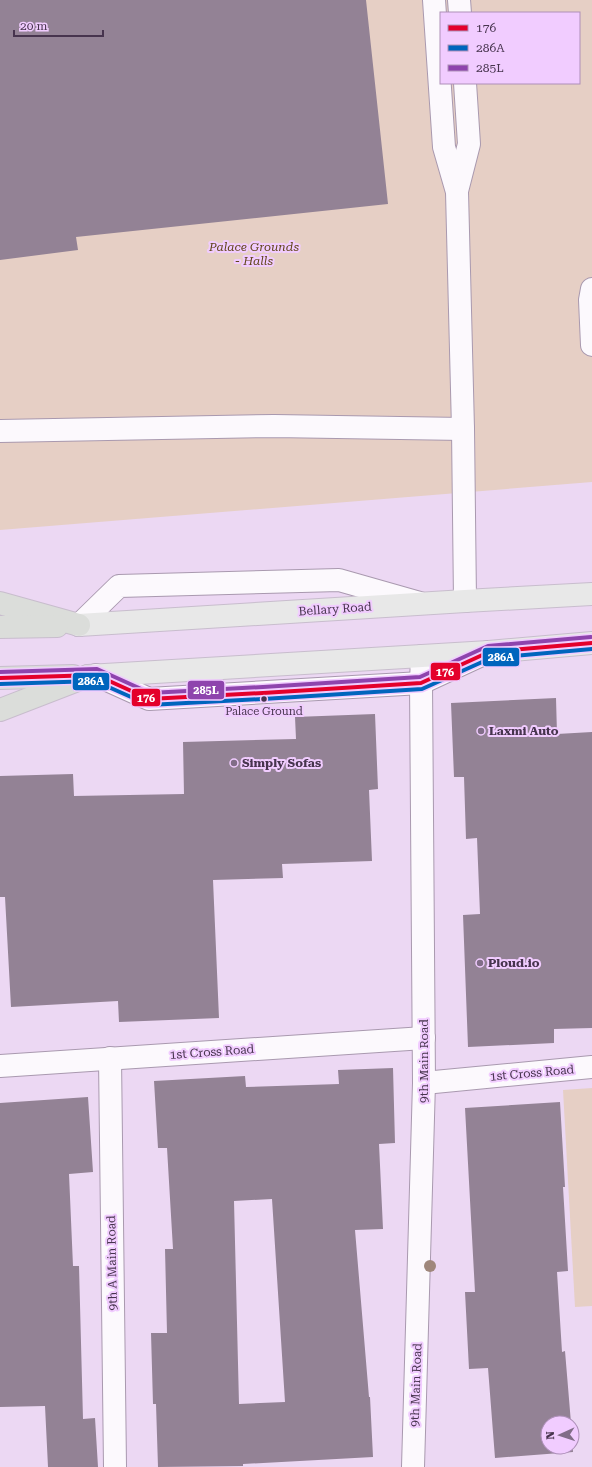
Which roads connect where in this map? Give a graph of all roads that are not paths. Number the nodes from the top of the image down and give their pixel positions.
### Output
1 (434, 0) edge
2 (459, 0) edge
3 (460, 12) edge
4 (465, 84) edge
5 (457, 192) junction
6 (592, 289) edge
7 (592, 345) edge
8 (463, 429) junction
9 (0, 431) edge
10 (592, 594) edge
11 (465, 601) junction
12 (0, 603) edge
13 (422, 604) junction
14 (79, 625) junction
15 (0, 627) edge
16 (592, 643) edge
17 (489, 652) junction
18 (422, 656) junction
19 (92, 676) junction
20 (0, 678) edge
21 (420, 683) junction
22 (0, 710) edge
23 (424, 1038) junction
24 (110, 1058) junction
25 (0, 1066) edge
26 (592, 1067) edge
27 (424, 1083) junction
28 (115, 1467) edge
29 (413, 1467) edge

1 - 5 street
2 - 3 street
4 - 5 street
5 - 8 street
6 - 7 street
8 - 9 street
8 - 11 street
10 - 11 main road, Bellary Road
11 - 13 main road, Bellary Road
12 - 14 highway
13 - 14 main road, Bellary Road
13 - 14 street
14 - 15 highway
16 - 17 main road
17 - 18 main road
17 - 21 street
18 - 19 main road
18 - 21 street, 9th Main Road
19 - 20 highway
19 - 21 street
19 - 22 highway
21 - 23 street, 9th Main Road
23 - 24 street, 1st Cross Road
23 - 27 street, 9th Main Road
24 - 25 street, 1st Cross Road
24 - 28 street, 9th A Main Road
26 - 27 street, 1st Cross Road
27 - 29 street, 9th Main Road

